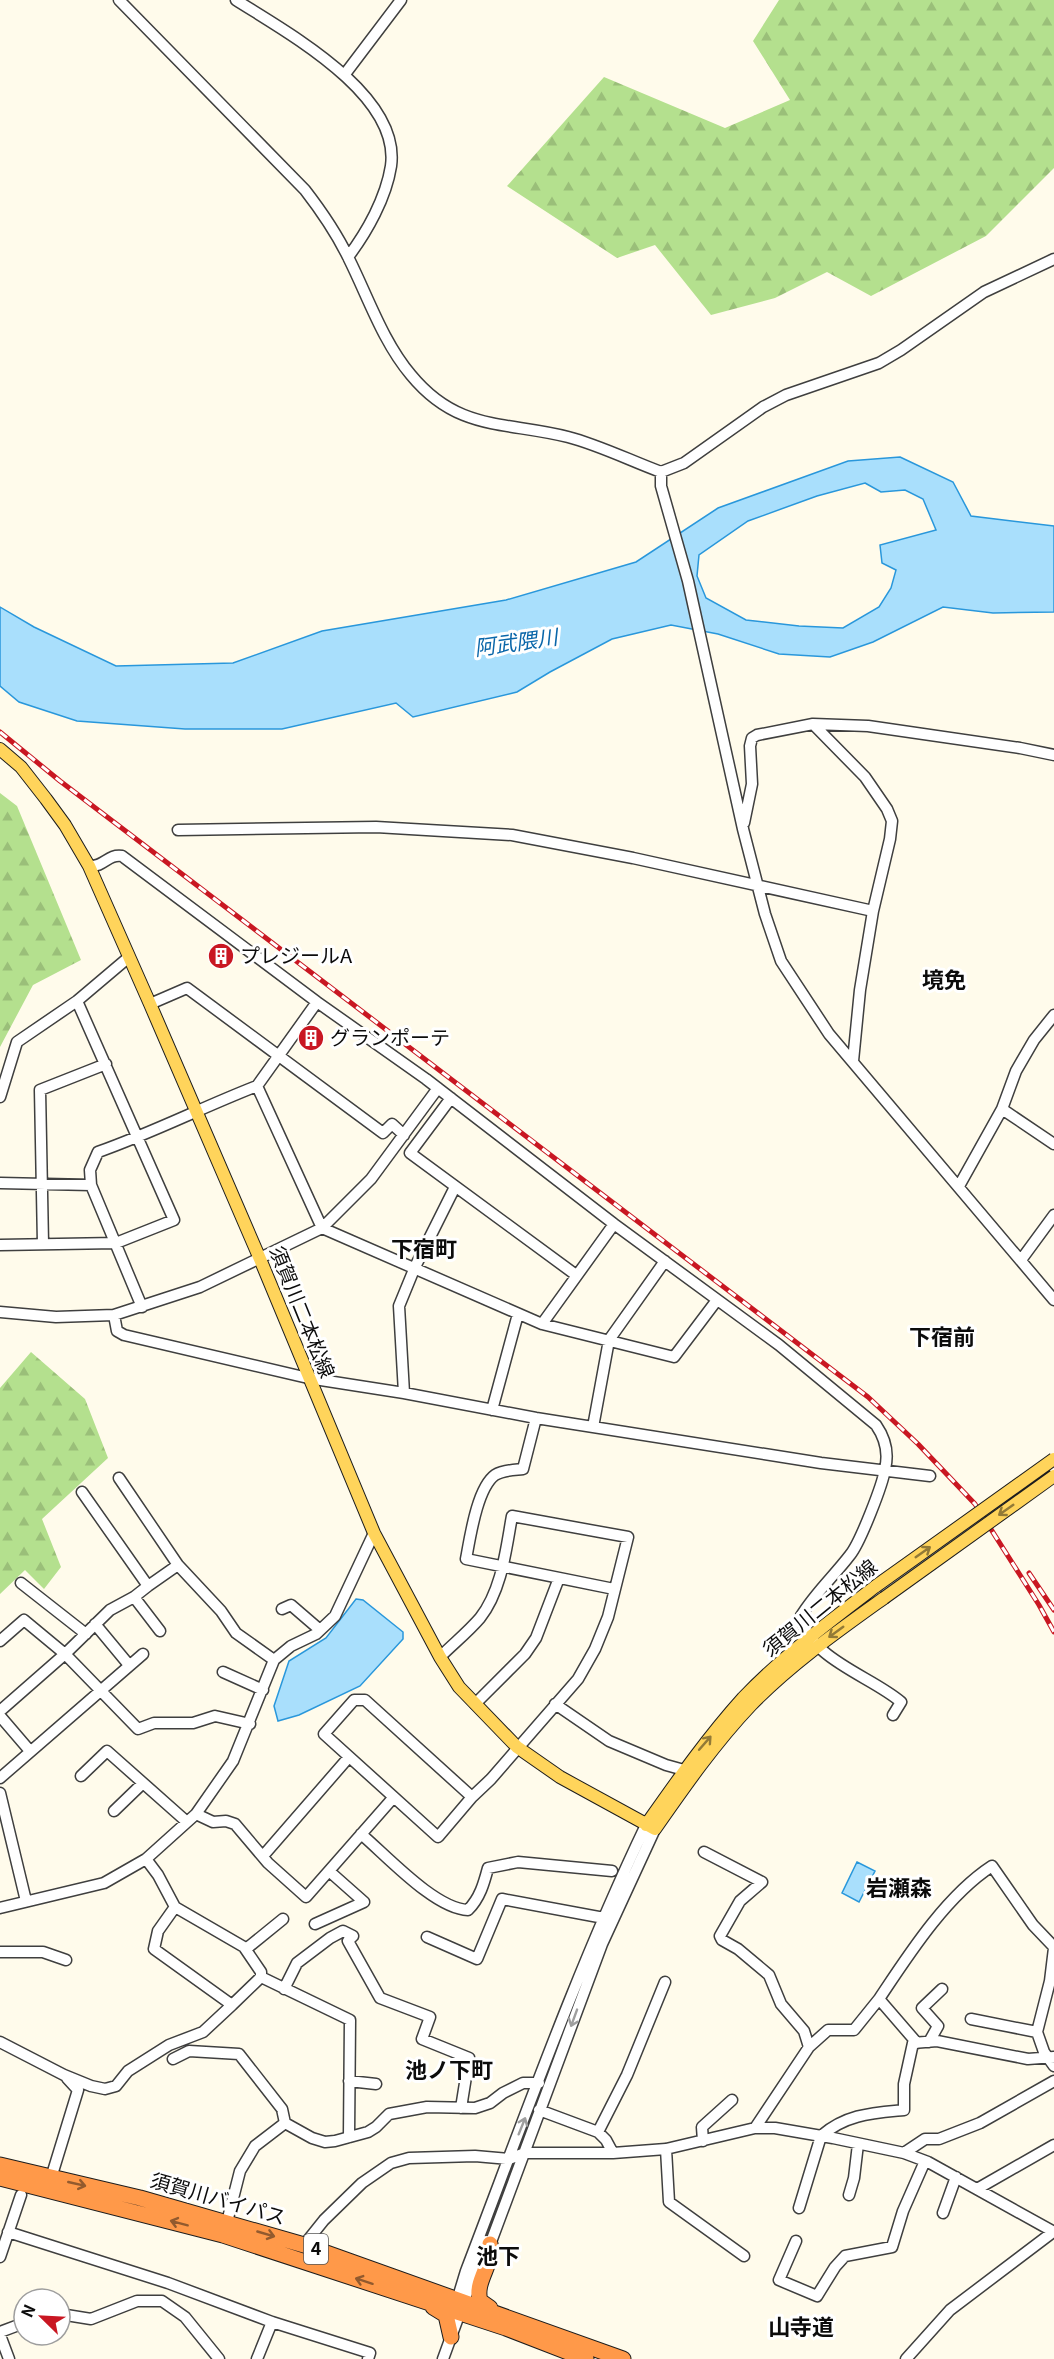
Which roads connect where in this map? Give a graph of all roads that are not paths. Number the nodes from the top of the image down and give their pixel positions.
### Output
1 (119, 0) edge
2 (236, 0) edge
3 (401, 0) edge
4 (345, 74) junction
5 (348, 257) junction
6 (1054, 259) edge
7 (661, 472) junction
8 (813, 724) junction
9 (0, 749) edge
10 (1054, 755) edge
11 (743, 829) junction
12 (178, 830) dead end
13 (89, 867) junction
14 (759, 884) junction
15 (873, 911) junction
16 (129, 957) junction
17 (77, 1001) junction
18 (317, 1002) junction
19 (150, 1004) junction
20 (1054, 1015) edge
21 (279, 1055) junction
22 (853, 1061) junction
23 (106, 1064) junction
24 (257, 1086) junction
25 (438, 1088) junction
26 (0, 1096) edge
27 (451, 1098) junction
28 (1002, 1109) junction
29 (195, 1110) junction
30 (404, 1135) junction
31 (137, 1138) junction
32 (1054, 1144) edge
33 (0, 1182) edge
34 (42, 1183) junction
35 (91, 1185) junction
36 (959, 1186) junction
37 (455, 1187) junction
38 (1054, 1215) edge
39 (614, 1224) junction
40 (322, 1227) junction
41 (116, 1243) junction
42 (43, 1244) junction
43 (0, 1245) edge
44 (260, 1259) junction
45 (1021, 1260) junction
46 (665, 1261) junction
47 (415, 1267) junction
48 (576, 1275) junction
49 (717, 1300) junction
50 (1054, 1300) edge
51 (142, 1307) junction
52 (0, 1312) edge
53 (518, 1314) junction
54 (114, 1315) junction
55 (542, 1324) junction
56 (609, 1340) junction
57 (308, 1378) junction
58 (404, 1393) junction
59 (492, 1410) junction
60 (536, 1418) junction
61 (593, 1427) junction
62 (1054, 1459) edge
63 (885, 1469) junction
64 (930, 1476) dead end
65 (1054, 1476) edge
66 (119, 1478) dead end
67 (82, 1492) dead end
68 (374, 1533) junction
69 (178, 1564) junction
70 (502, 1568) junction
71 (559, 1578) junction
72 (21, 1583) dead end
73 (148, 1586) junction
74 (614, 1589) junction
75 (134, 1597) junction
76 (282, 1609) dead end
77 (95, 1624) junction
78 (320, 1630) junction
79 (160, 1632) dead end
80 (86, 1634) junction
81 (0, 1641) edge
82 (813, 1641) junction
83 (65, 1654) junction
84 (143, 1654) dead end
85 (440, 1657) junction
86 (274, 1660) junction
87 (129, 1665) junction
88 (223, 1672) dead end
89 (98, 1690) junction
90 (262, 1690) junction
91 (475, 1704) junction
92 (555, 1704) junction
93 (0, 1713) edge
94 (893, 1715) dead end
95 (249, 1724) junction
96 (517, 1747) junction
97 (30, 1751) junction
98 (349, 1757) junction
99 (684, 1770) junction
100 (81, 1776) dead end
101 (0, 1778) edge
102 (143, 1783) junction
103 (0, 1792) edge
104 (472, 1797) junction
105 (393, 1798) junction
106 (114, 1810) dead end
107 (192, 1818) junction
108 (651, 1827) junction
109 (5, 1828) edge
110 (361, 1834) junction
111 (704, 1852) dead end
112 (263, 1856) junction
113 (146, 1858) junction
114 (329, 1871) junction
115 (612, 1871) dead end
116 (26, 1901) junction
117 (175, 1906) junction
118 (0, 1908) edge
119 (604, 1918) junction
120 (283, 1919) dead end
121 (315, 1923) dead end
122 (427, 1937) dead end
123 (1054, 1948) edge
124 (246, 1949) junction
125 (0, 1952) edge
126 (66, 1960) dead end
127 (261, 1977) junction
128 (665, 1982) dead end
129 (284, 1989) junction
130 (942, 1989) dead end
131 (879, 1999) junction
132 (232, 2005) junction
133 (971, 2019) dead end
134 (1038, 2032) junction
135 (0, 2042) edge
136 (929, 2042) junction
137 (917, 2043) junction
138 (809, 2047) junction
139 (173, 2059) dead end
140 (1053, 2061) edge
141 (64, 2075) junction
142 (349, 2081) junction
143 (1054, 2081) edge
144 (376, 2084) dead end
145 (539, 2084) junction
146 (732, 2100) dead end
147 (461, 2108) junction
148 (539, 2110) junction
149 (285, 2123) junction
150 (755, 2128) junction
151 (598, 2132) junction
152 (821, 2136) junction
153 (349, 2137) junction
154 (703, 2141) junction
155 (858, 2144) junction
156 (1054, 2145) edge
157 (666, 2149) junction
158 (525, 2153) junction
159 (613, 2153) junction
160 (904, 2153) junction
161 (509, 2158) junction
162 (925, 2161) junction
163 (0, 2165) edge
164 (956, 2177) junction
165 (0, 2178) edge
166 (51, 2178) junction
167 (977, 2189) junction
168 (21, 2195) dead end
169 (849, 2195) dead end
170 (799, 2208) dead end
171 (943, 2212) dead end
172 (227, 2222) junction
173 (8, 2232) junction
174 (1054, 2232) edge
175 (796, 2241) dead end
176 (490, 2244) junction
177 (304, 2245) junction
178 (744, 2256) dead end
179 (0, 2257) edge
180 (466, 2271) junction
181 (168, 2283) junction
182 (411, 2290) junction
183 (162, 2301) junction
184 (462, 2306) junction
185 (72, 2316) edge
186 (272, 2322) junction
187 (520, 2328) junction
188 (0, 2334) edge
189 (452, 2334) junction
190 (9, 2359) edge
191 (219, 2359) edge
192 (257, 2359) edge
193 (368, 2359) edge
194 (443, 2359) edge
195 (586, 2359) edge
196 (623, 2359) edge
197 (906, 2359) edge

1 - 5 street
2 - 4 street
3 - 4 street
4 - 5 street
5 - 7 street
6 - 7 street
7 - 11 street
8 - 10 street
8 - 11 street
8 - 15 street
9 - 13 main road, 須賀川二本松線
11 - 14 street
12 - 14 street
13 - 16 main road, 須賀川二本松線
13 - 18 street
14 - 15 street
14 - 22 street
15 - 22 street
16 - 17 street
16 - 19 main road, 須賀川二本松線
17 - 23 street
17 - 26 street
18 - 21 street
18 - 25 street
19 - 21 street
19 - 29 main road, 須賀川二本松線
20 - 28 street
21 - 24 street
21 - 30 street
22 - 36 street
23 - 31 street
23 - 34 street
24 - 29 street
24 - 40 street
25 - 27 street
25 - 30 street
27 - 37 street
27 - 39 street
28 - 32 street
28 - 36 street
29 - 31 street
29 - 44 main road, 須賀川二本松線
30 - 40 street
31 - 35 street
31 - 41 street
33 - 34 street
34 - 35 street
34 - 42 street
35 - 41 street
36 - 45 street
37 - 47 street
37 - 48 street
38 - 45 street
39 - 46 street
39 - 48 street
40 - 44 street
40 - 47 street
41 - 42 street
41 - 51 street
42 - 43 street
44 - 51 street
44 - 57 main road, 須賀川二本松線
45 - 50 street
46 - 49 street
46 - 56 street
47 - 53 street
47 - 58 street
48 - 55 street
49 - 56 street
49 - 63 street
51 - 54 street
52 - 54 street
53 - 55 street
53 - 59 street
54 - 57 street
55 - 56 street
56 - 61 street
57 - 58 street
57 - 68 main road, 須賀川二本松線
58 - 59 street
59 - 60 street
60 - 61 street
60 - 70 street
61 - 63 street
82 -> 62 main road, 須賀川二本松線, bridge
63 - 64 street
63 - 82 street
65 -> 82 main road, 須賀川二本松線, bridge
66 - 69 street
67 - 73 street
68 - 78 street
68 - 85 main road, 須賀川二本松線
69 - 73 street
69 - 86 street
70 - 71 street
70 - 74 street
70 - 85 street
71 - 74 street
71 - 91 street
72 - 80 street
73 - 75 street
74 - 92 street
75 - 77 street
75 - 79 street
76 - 78 street
77 - 80 street
77 - 87 street
78 - 86 street
80 - 83 street
81 - 83 street
82 - 94 street
99 -> 82 main road, 須賀川二本松線
82 - 108 main road, 須賀川二本松線
83 - 89 street
83 - 93 street
84 - 87 street
85 - 91 main road, 須賀川二本松線
86 - 90 street
87 - 89 street
88 - 90 street
89 - 95 street
89 - 97 street
90 - 95 street
91 - 96 main road, 須賀川二本松線
92 - 96 street
92 - 99 street
93 - 97 street
95 - 107 street
96 - 104 street
96 - 108 main road, 須賀川二本松線
97 - 101 street
98 - 104 street
98 - 105 street
98 - 112 street
99 - 108 main road, 須賀川二本松線
100 - 102 street
102 - 106 street
102 - 107 street
103 - 109 street
104 - 105 street
105 - 110 street
107 - 112 street
107 - 113 street
108 - 119 street
108 -> 148 street
109 - 116 street
110 - 114 street
110 - 115 street
111 - 138 street
112 - 114 street
113 - 116 street
113 - 117 street
114 - 121 street
116 - 118 street
117 - 124 street
117 - 132 street
119 - 122 street
119 - 145 street
120 - 124 street
123 - 131 street
123 - 134 street
124 - 127 street
125 - 126 street
127 - 129 street
127 - 132 street
128 - 151 street
129 - 142 street
129 - 147 street
130 - 136 street
131 - 137 street
131 - 138 street
132 - 141 street
133 - 134 street
134 - 140 street
135 - 141 street
136 - 137 street
136 - 140 street
137 - 152 street
138 - 150 street
139 - 149 street
141 - 166 street
142 - 144 street
142 - 153 street
143 - 160 street
145 - 147 street
161 -> 145 street
146 - 154 street
147 - 153 street
148 - 151 street
148 - 158 street
149 - 153 street
149 - 172 street
150 - 152 street
150 - 154 street
151 - 159 street
152 - 155 street
152 - 170 street
154 - 157 street
155 - 160 street
155 - 169 street
156 - 167 street
157 - 159 street
157 - 178 street
158 - 159 street
158 - 161 street
158 - 176 street
158 - 184 street
160 - 162 street
161 - 177 street
161 - 180 street
162 - 164 street
162 - 175 street
163 - 166 highway, 須賀川バイパス / 4
164 - 167 street
164 - 171 street
182 -> 165 highway, 須賀川バイパス / 4
166 -> 172 highway, 須賀川バイパス / 4
167 - 174 street
168 - 173 street
172 -> 177 highway, 須賀川バイパス / 4
173 - 179 street
173 - 181 street
174 - 197 street
176 - 184 street
176 - 187 highway
177 - 182 highway, 須賀川バイパス / 4
180 - 182 street
180 - 184 street
181 - 183 street
181 - 186 street
182 - 184 highway, 須賀川バイパス / 4
182 - 189 highway
183 - 185 street
183 - 191 street
184 - 187 highway, 須賀川バイパス / 4
184 - 189 street
186 - 192 street
186 - 193 street
187 - 189 street
187 - 195 highway, 須賀川バイパス / 4
187 - 196 highway, 須賀川バイパス / 4
188 - 190 street
189 - 194 street

